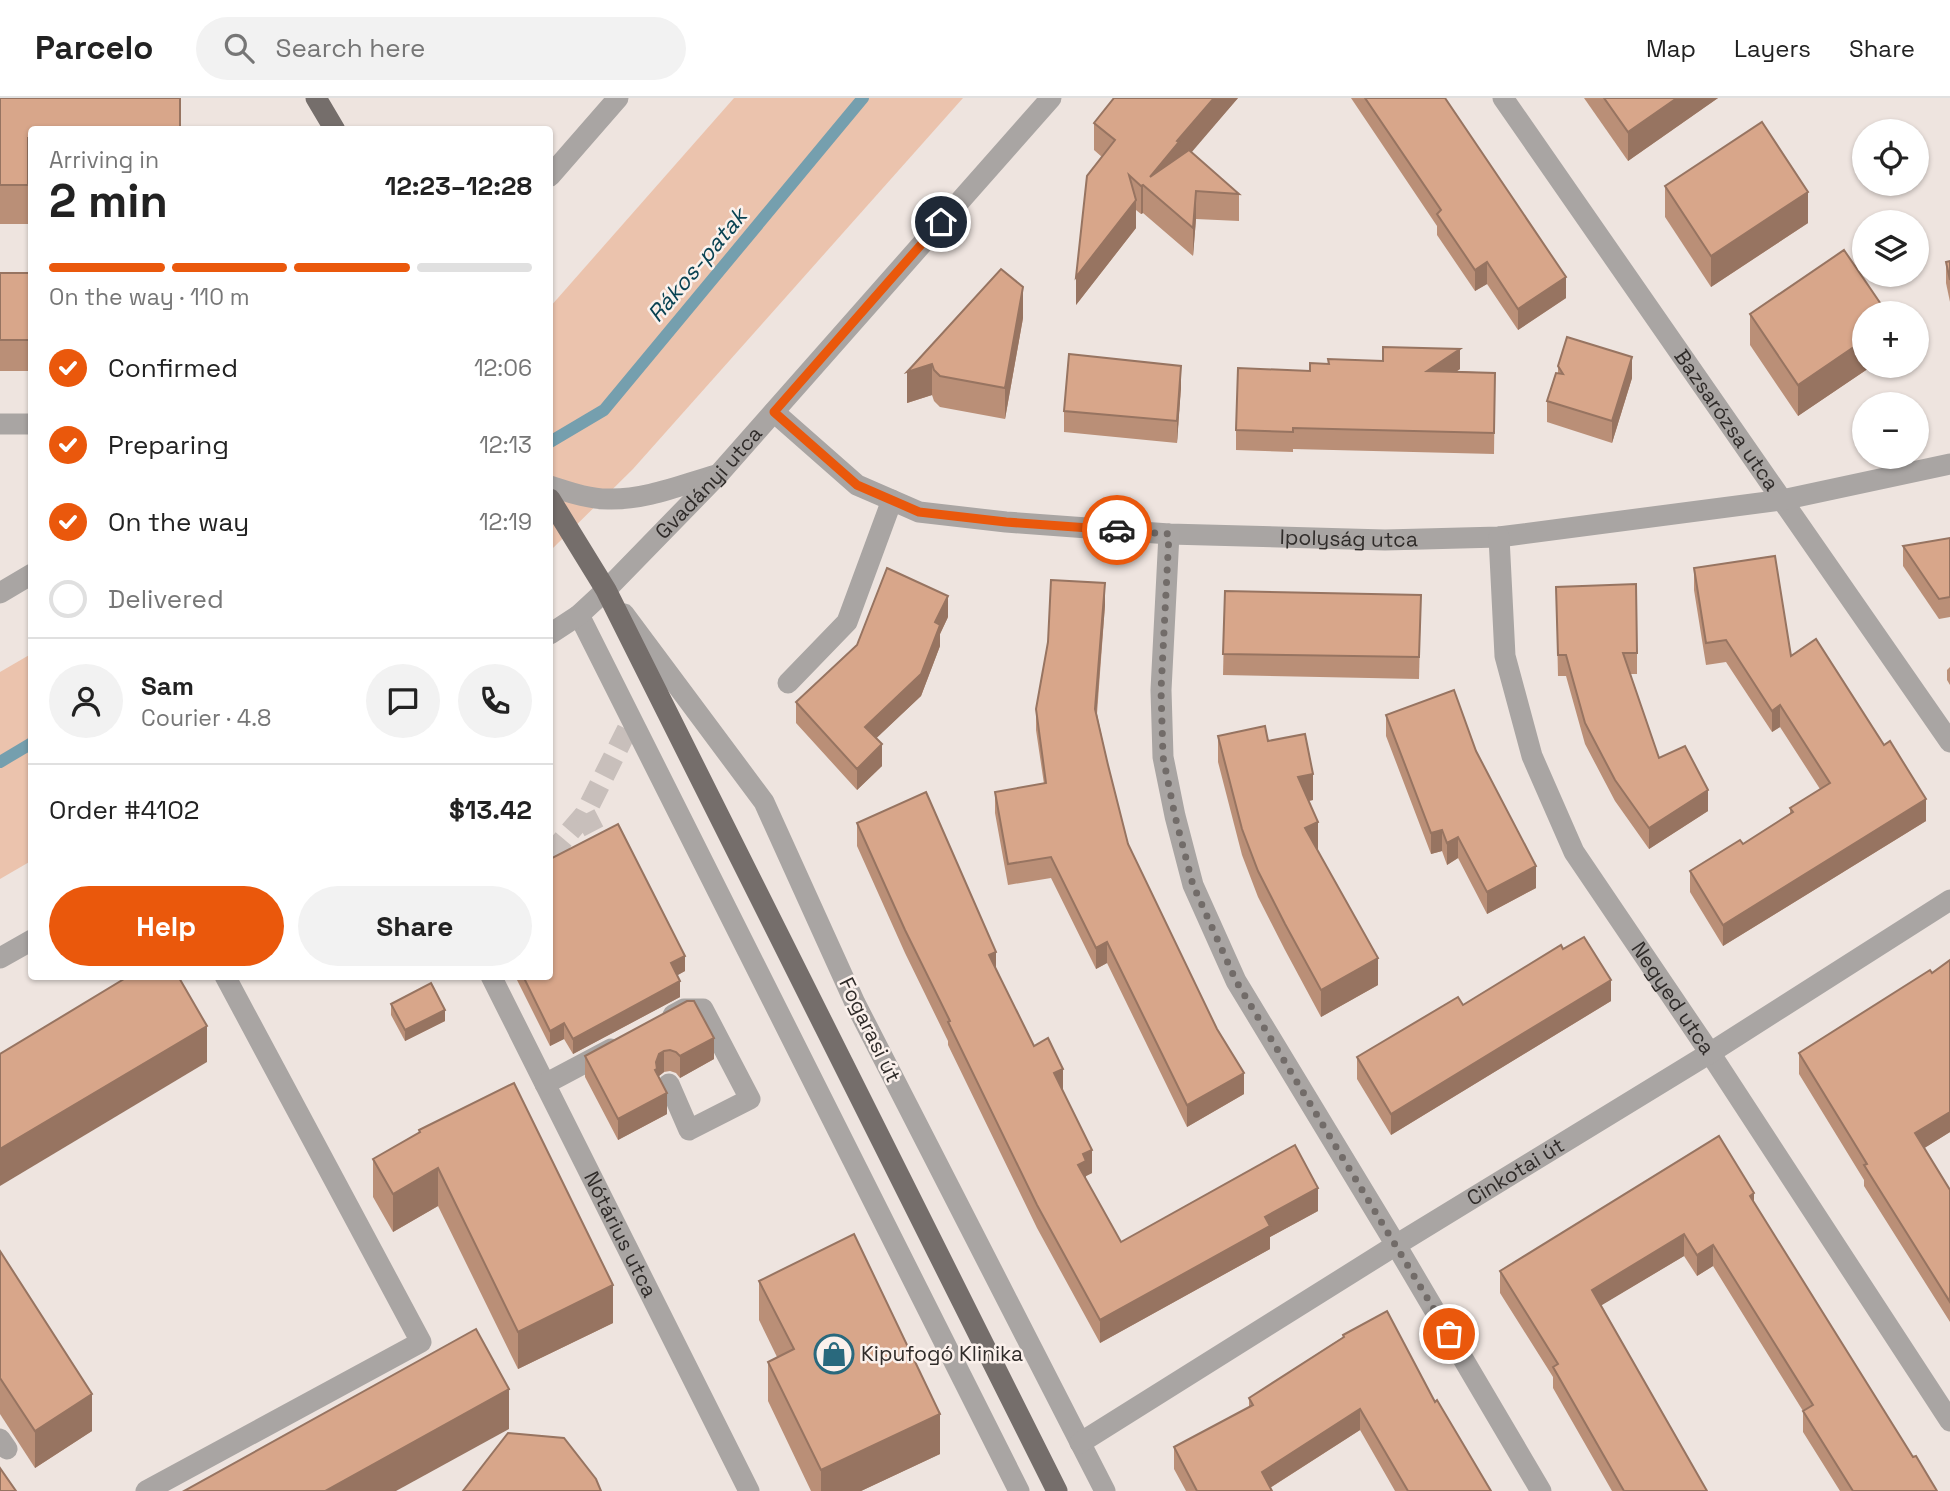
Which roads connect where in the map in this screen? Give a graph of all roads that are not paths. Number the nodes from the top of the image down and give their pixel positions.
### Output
1 (316, 98) edge
2 (618, 98) edge
3 (1051, 98) edge
4 (1503, 98) edge
5 (333, 126) edge
6 (553, 170) edge
7 (774, 412) junction
8 (0, 424) edge
9 (28, 424) edge
10 (1950, 464) edge
11 (718, 474) junction
12 (553, 487) edge
13 (892, 500) junction
14 (1782, 500) junction
15 (553, 504) edge
16 (1169, 534) junction
17 (1499, 537) junction
18 (28, 576) edge
19 (606, 590) junction
20 (0, 593) edge
21 (579, 615) junction
22 (553, 632) edge
23 (788, 683) dead end
24 (1950, 741) edge
25 (1950, 900) edge
26 (28, 942) edge
27 (0, 958) edge
28 (227, 980) edge
29 (493, 980) edge
30 (653, 1026) edge
31 (633, 1037) edge
32 (1710, 1054) junction
33 (545, 1084) junction
34 (669, 1084) dead end
35 (1396, 1245) junction
36 (1950, 1421) edge
37 (1080, 1443) junction
38 (146, 1491) edge
39 (749, 1491) edge
40 (1019, 1491) edge
41 (1057, 1491) edge
42 (1105, 1491) edge
43 (1541, 1491) edge

1 - 5 main road
2 - 6 street
3 - 7 street, Gvadányi utca
4 - 14 street, Bazsarózsa utca
7 - 11 street, Gvadányi utca
7 - 13 street, Ipolyság utca
8 - 9 street
10 - 14 street, Ipolyság utca
11 - 12 street
11 - 19 street, Gvadányi utca
13 - 16 street, Ipolyság utca
13 - 23 street
14 - 17 street, Ipolyság utca
14 - 24 street, Bazsarózsa utca
15 - 19 main road, Fogarasi út
16 - 17 street, Ipolyság utca
16 - 35 street
17 - 32 street, Negyed utca
18 - 20 street
19 - 21 street, Gvadányi utca
19 - 37 street, Fogarasi út
19 - 41 main road, Fogarasi út
21 - 22 street, Gvadányi utca
21 - 40 street
25 - 32 street, Cinkotai út
26 - 27 street
28 - 38 street
29 - 33 street, Nótárius utca
30 - 34 street
31 - 33 street
32 - 35 street, Cinkotai út
32 - 36 street, Negyed utca
33 - 39 street, Nótárius utca
35 - 37 street, Cinkotai út
35 - 43 street
37 - 42 street, Fogarasi út

